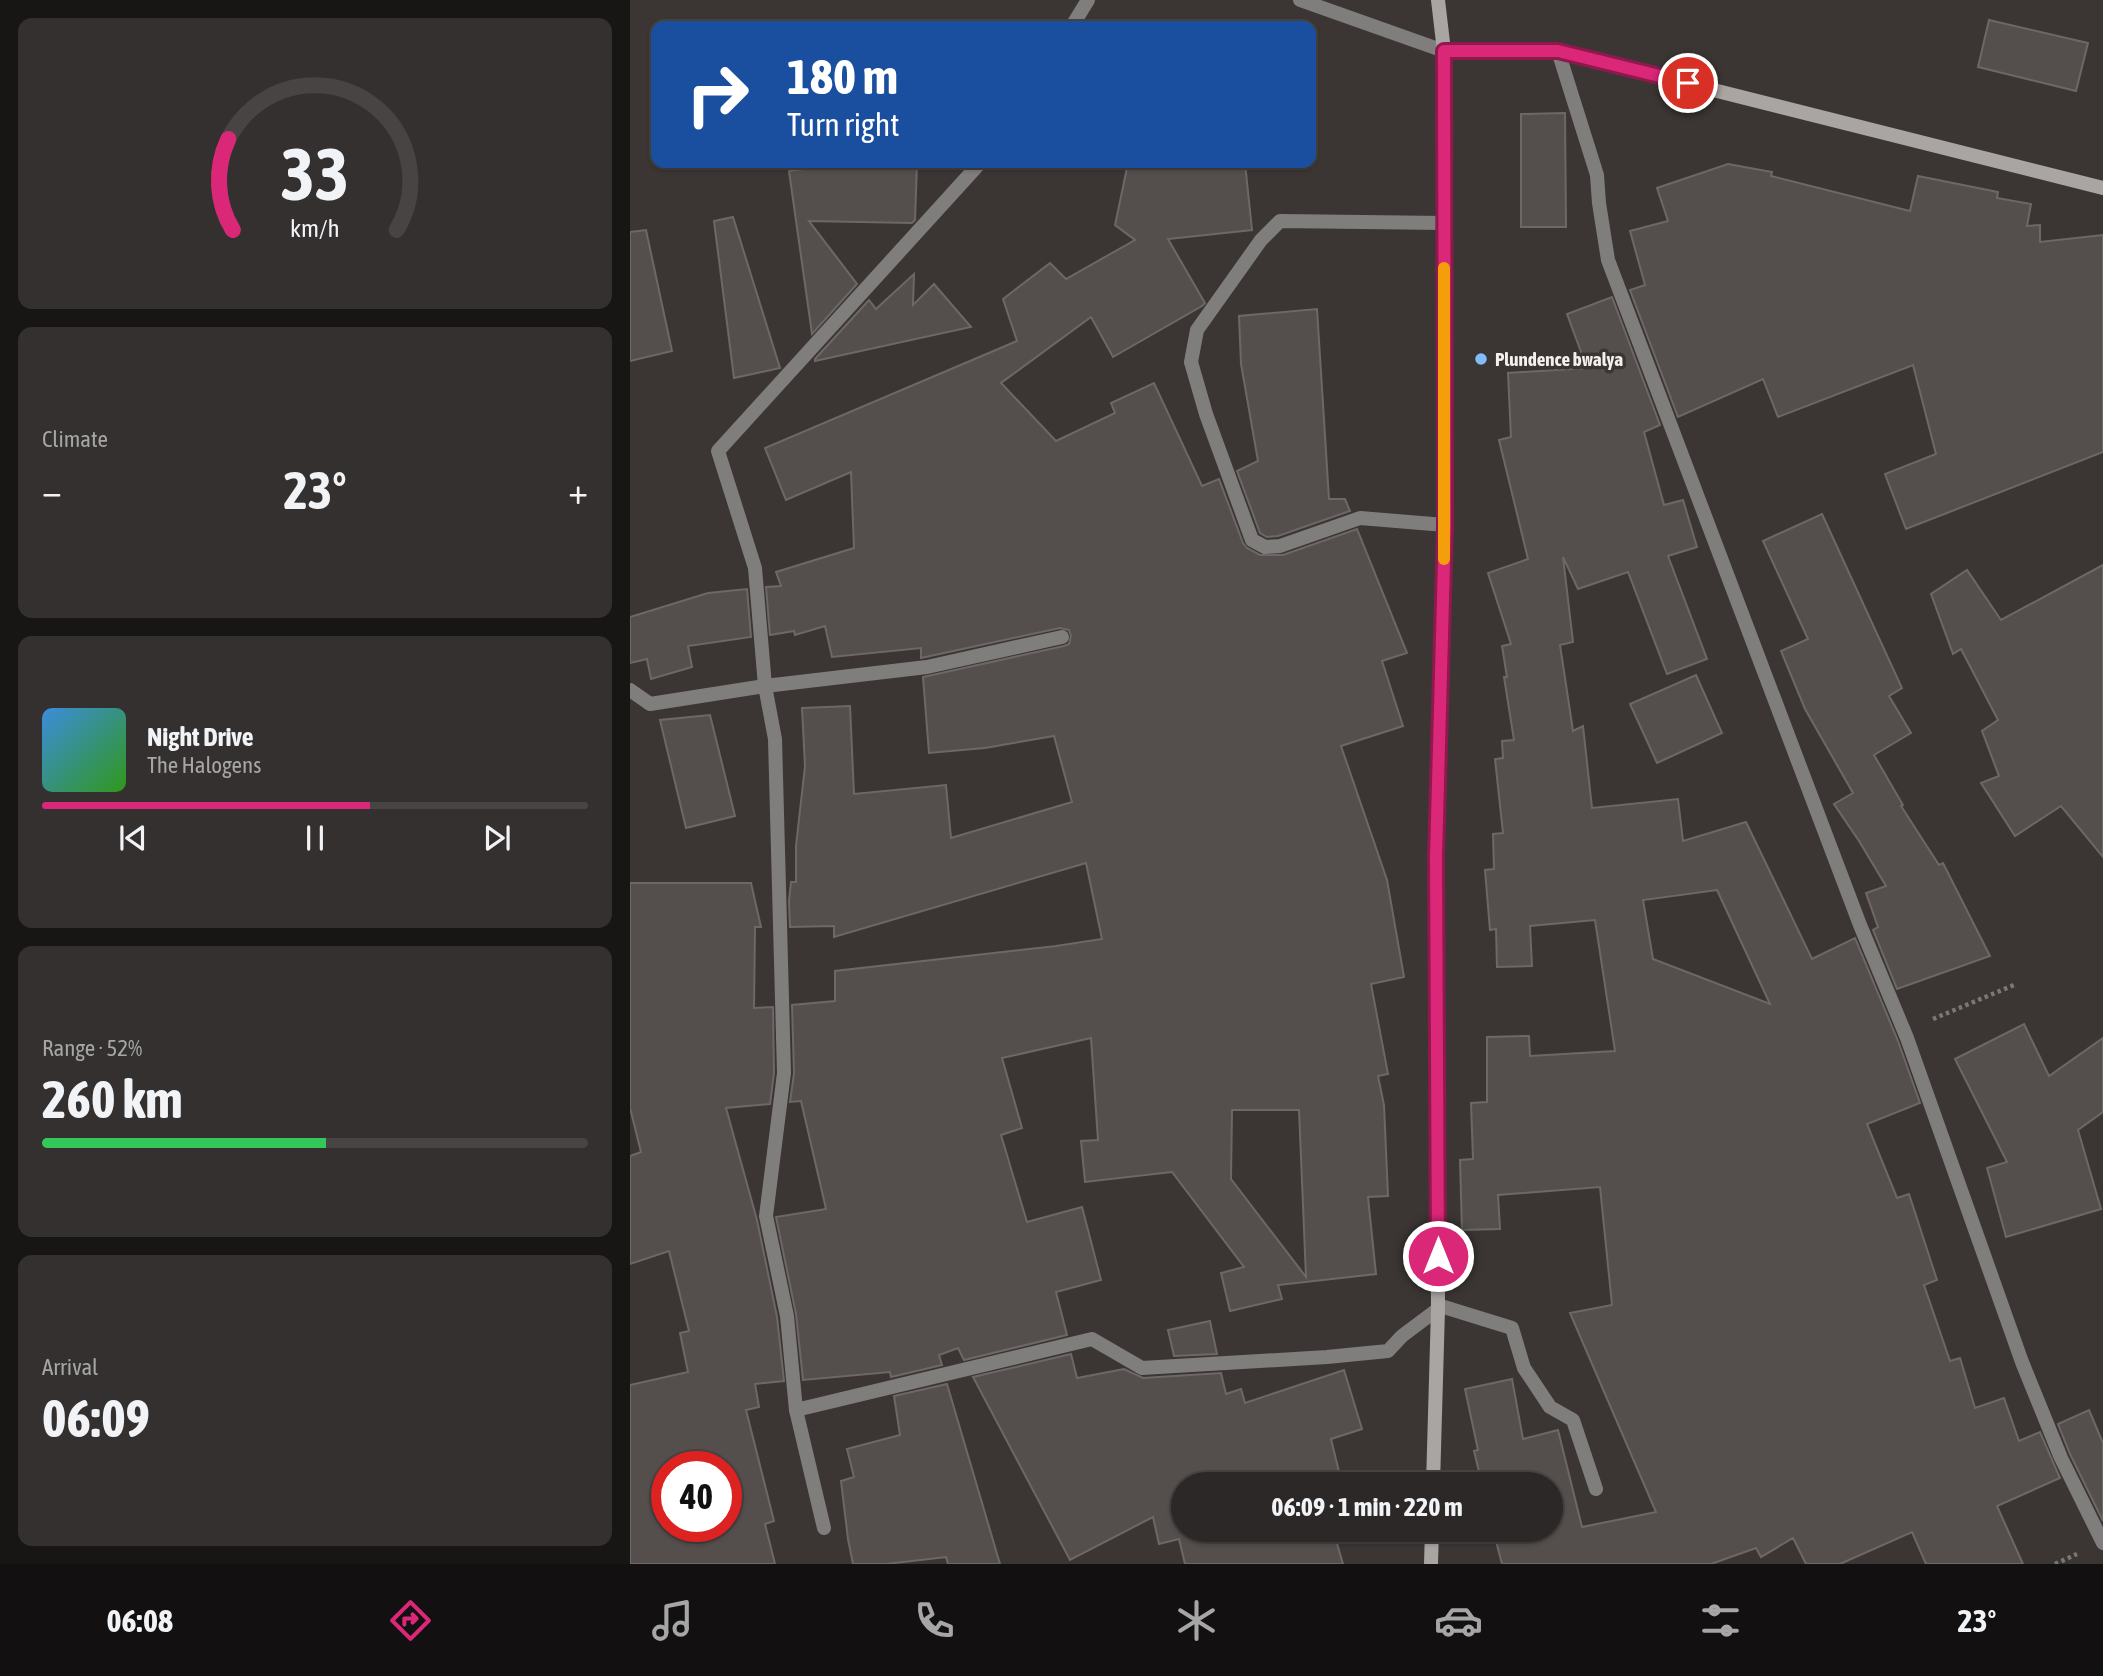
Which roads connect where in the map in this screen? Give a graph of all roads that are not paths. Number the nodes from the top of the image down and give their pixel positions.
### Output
1 (1088, 0) edge
2 (1300, 0) edge
3 (1438, 0) edge
4 (1075, 21) edge
5 (1444, 51) junction
6 (1558, 51) junction
7 (975, 168) edge
8 (2103, 188) edge
9 (1444, 223) junction
10 (1445, 525) junction
11 (1062, 637) dead end
12 (765, 686) junction
13 (630, 690) edge
14 (1438, 1309) junction
15 (796, 1410) junction
16 (1433, 1472) edge
17 (1596, 1489) dead end
18 (824, 1528) dead end
19 (1432, 1542) edge
20 (2103, 1543) edge
21 (1431, 1564) edge

1 - 4 street
2 - 5 street
3 - 5 street
5 - 6 street
5 - 9 street
6 - 8 street
6 - 20 street
7 - 12 street
9 - 10 street
9 - 10 street
10 - 14 street
11 - 12 street
12 - 13 street
12 - 15 street
14 - 15 street
14 - 16 street
14 - 17 street
15 - 18 street
19 - 21 street

